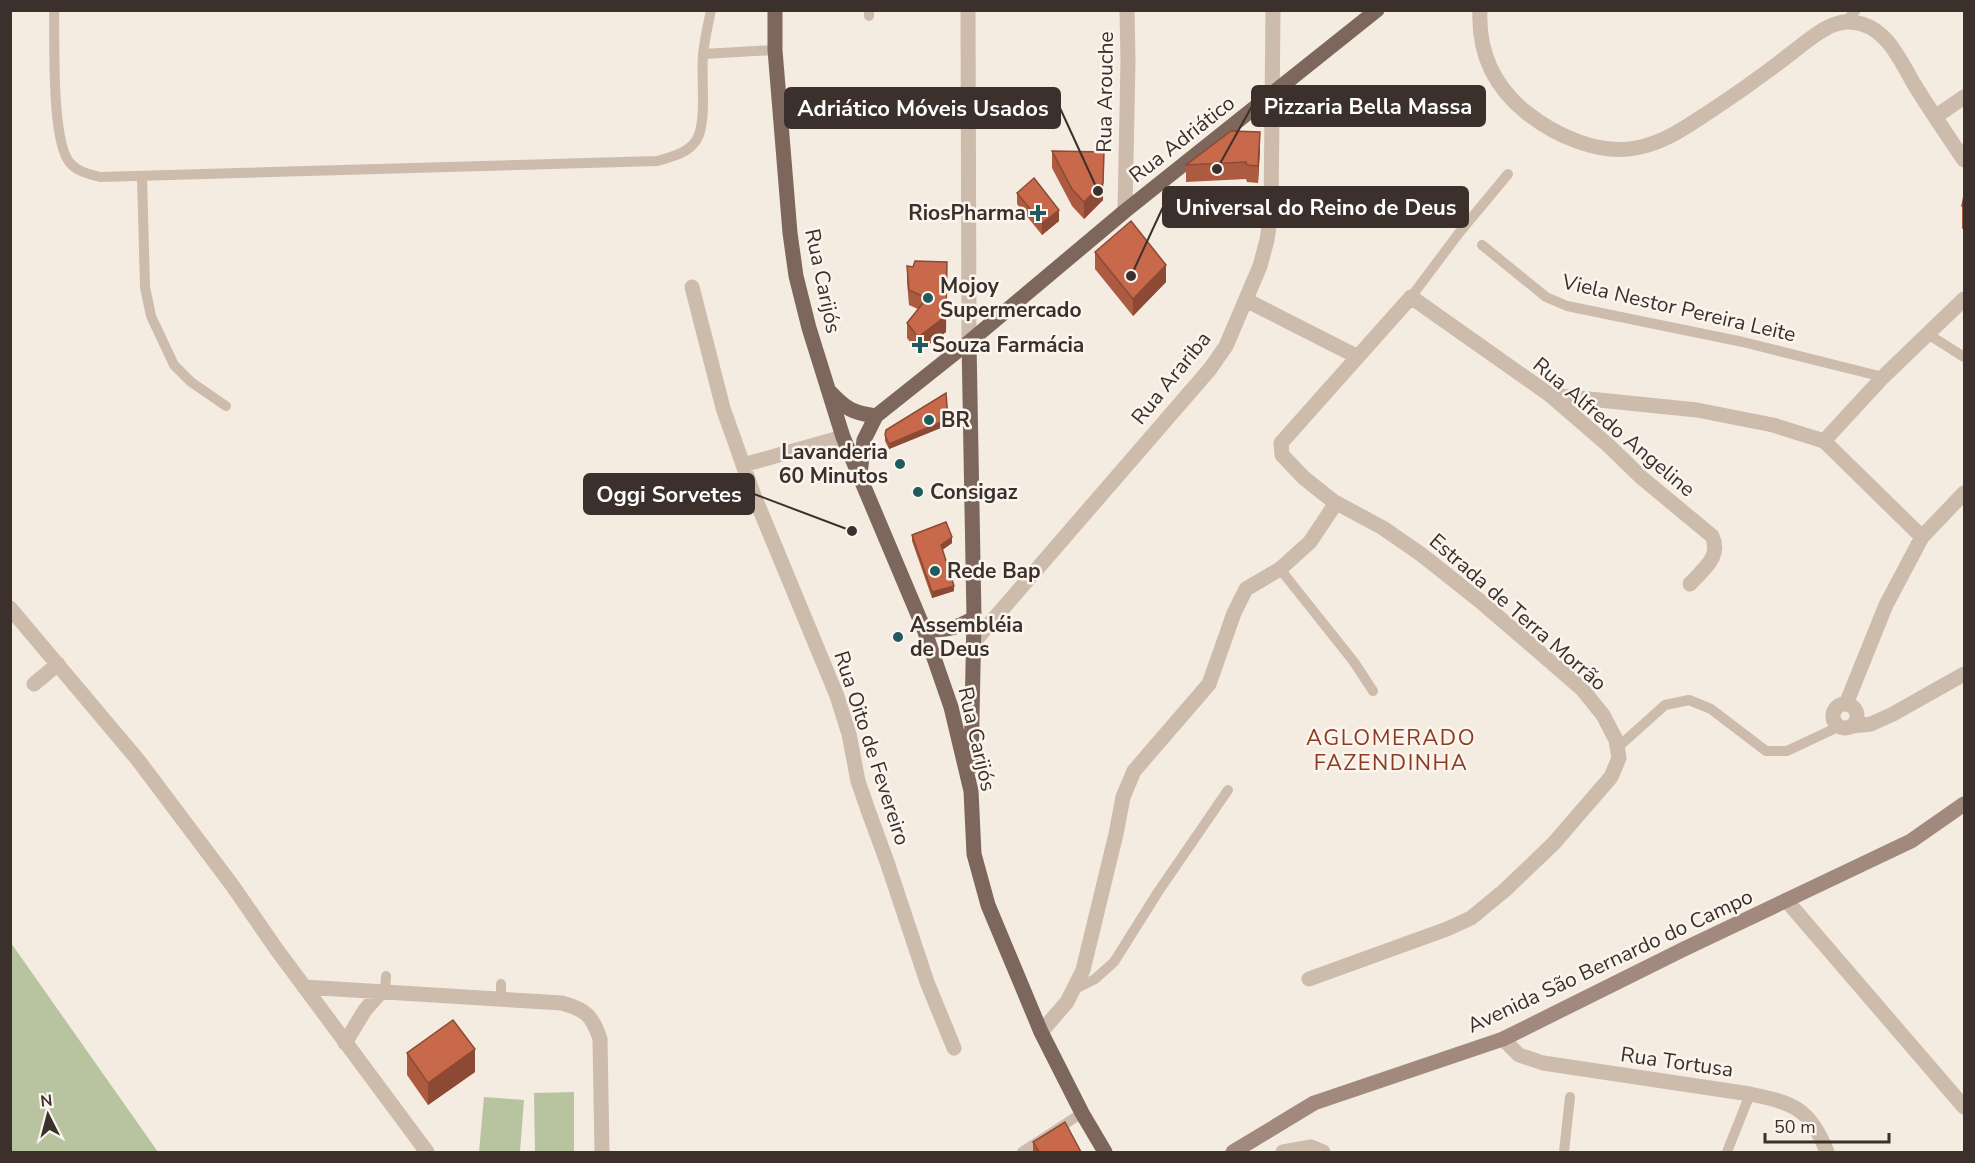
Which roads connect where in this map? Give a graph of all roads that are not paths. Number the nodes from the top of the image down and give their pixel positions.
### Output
1 (54, 10) edge
2 (711, 10) edge
3 (775, 10) edge
4 (968, 10) edge
5 (1127, 10) edge
6 (1273, 10) edge
7 (1377, 10) edge
8 (1480, 10) edge
9 (1851, 16) edge
10 (775, 50) junction
11 (703, 54) junction
12 (1273, 93) junction
13 (1965, 97) edge
14 (1935, 117) junction
15 (1965, 160) edge
16 (1508, 174) dead end
17 (142, 176) junction
18 (1125, 211) junction
19 (1482, 245) dead end
20 (692, 287) dead end
21 (1411, 297) junction
22 (1965, 299) edge
23 (1246, 300) junction
24 (1926, 333) junction
25 (969, 342) junction
26 (1356, 356) junction
27 (1965, 357) edge
28 (1883, 377) junction
29 (827, 388) junction
30 (1550, 395) junction
31 (226, 406) dead end
32 (876, 416) junction
33 (843, 437) junction
34 (1824, 441) junction
35 (743, 465) junction
36 (860, 477) junction
37 (1965, 493) edge
38 (1336, 503) junction
39 (1922, 537) junction
40 (1280, 569) junction
41 (1690, 584) dead end
42 (10, 608) edge
43 (974, 618) junction
44 (924, 629) junction
45 (973, 643) junction
46 (58, 664) junction
47 (1965, 674) edge
48 (34, 684) dead end
49 (1373, 692) dead end
50 (1845, 726) junction
51 (1617, 748) junction
52 (1228, 790) dead end
53 (971, 791) junction
54 (1965, 804) edge
55 (1786, 900) junction
56 (1309, 979) dead end
57 (304, 987) junction
58 (384, 987) junction
59 (1075, 989) junction
60 (1041, 1032) junction
61 (1503, 1039) junction
62 (345, 1043) junction
63 (954, 1047) dead end
64 (1750, 1094) junction
65 (1570, 1097) dead end
66 (1965, 1107) edge
67 (1082, 1113) junction
68 (427, 1152) edge
69 (602, 1152) edge
70 (1022, 1152) edge
71 (1105, 1152) edge
72 (1233, 1152) edge
73 (1283, 1152) edge
74 (1323, 1152) edge
75 (1564, 1152) edge
76 (1727, 1152) edge
77 (1827, 1152) edge

1 - 17 lane
2 - 11 lane
3 - 10 main road, Rua Carijós
4 - 25 street
5 - 18 street, Rua Arouche
6 - 12 street, Rua Arariba
7 - 12 main road, Rua Adriático
8 - 9 street
9 - 14 street
10 - 11 lane
10 - 29 main road, Rua Carijós
11 - 17 lane
12 - 18 main road, Rua Adriático
12 - 23 street, Rua Arariba
13 - 14 street
14 - 15 street
16 - 21 lane
17 - 31 lane
18 - 25 main road, Rua Adriático
19 - 28 lane, Viela Nestor Pereira Leite
20 - 35 street, Rua Oito de Fevereiro
21 - 26 street
21 - 30 street, Rua Alfredo Angeline
22 - 24 street
23 - 26 street
23 - 45 street, Rua Arariba
24 - 27 lane
24 - 28 street
25 - 32 main road, Rua Adriático
25 - 43 main road
26 - 38 street, Estrada de Terra Morrão
28 - 34 street
29 - 32 main road
29 - 33 main road, Rua Carijós
30 - 34 street
30 - 41 street, Rua Alfredo Angeline
32 - 36 main road, Rua Adriático
33 - 35 street
33 - 36 main road, Rua Carijós
34 - 39 street
35 - 63 street, Rua Oito de Fevereiro
36 - 44 main road, Rua Carijós
37 - 39 street
38 - 40 street
38 - 51 street, Estrada de Terra Morrão
39 - 50 street
40 - 49 lane
40 - 59 street
42 - 46 street
43 - 44 main road
43 - 45 main road
44 - 53 main road, Rua Carijós
45 - 53 main road
46 - 48 street
46 - 57 street
47 - 50 street
50 - 51 lane
51 - 56 street
52 - 59 lane
53 - 60 main road, Rua Carijós
54 - 55 main road, Avenida São Bernardo do Campo
55 - 61 main road, Avenida São Bernardo do Campo
55 - 66 street
57 - 58 street
57 - 62 street
58 - 62 street
58 - 69 street
59 - 60 street
60 - 67 main road, Rua Carijós
61 - 64 street, Rua Tortusa
61 - 72 main road, Avenida São Bernardo do Campo
62 - 68 street
64 - 76 lane
64 - 77 street, Rua Tortusa
65 - 75 lane
67 - 70 lane
67 - 71 main road, Rua Carijós
73 - 74 street

